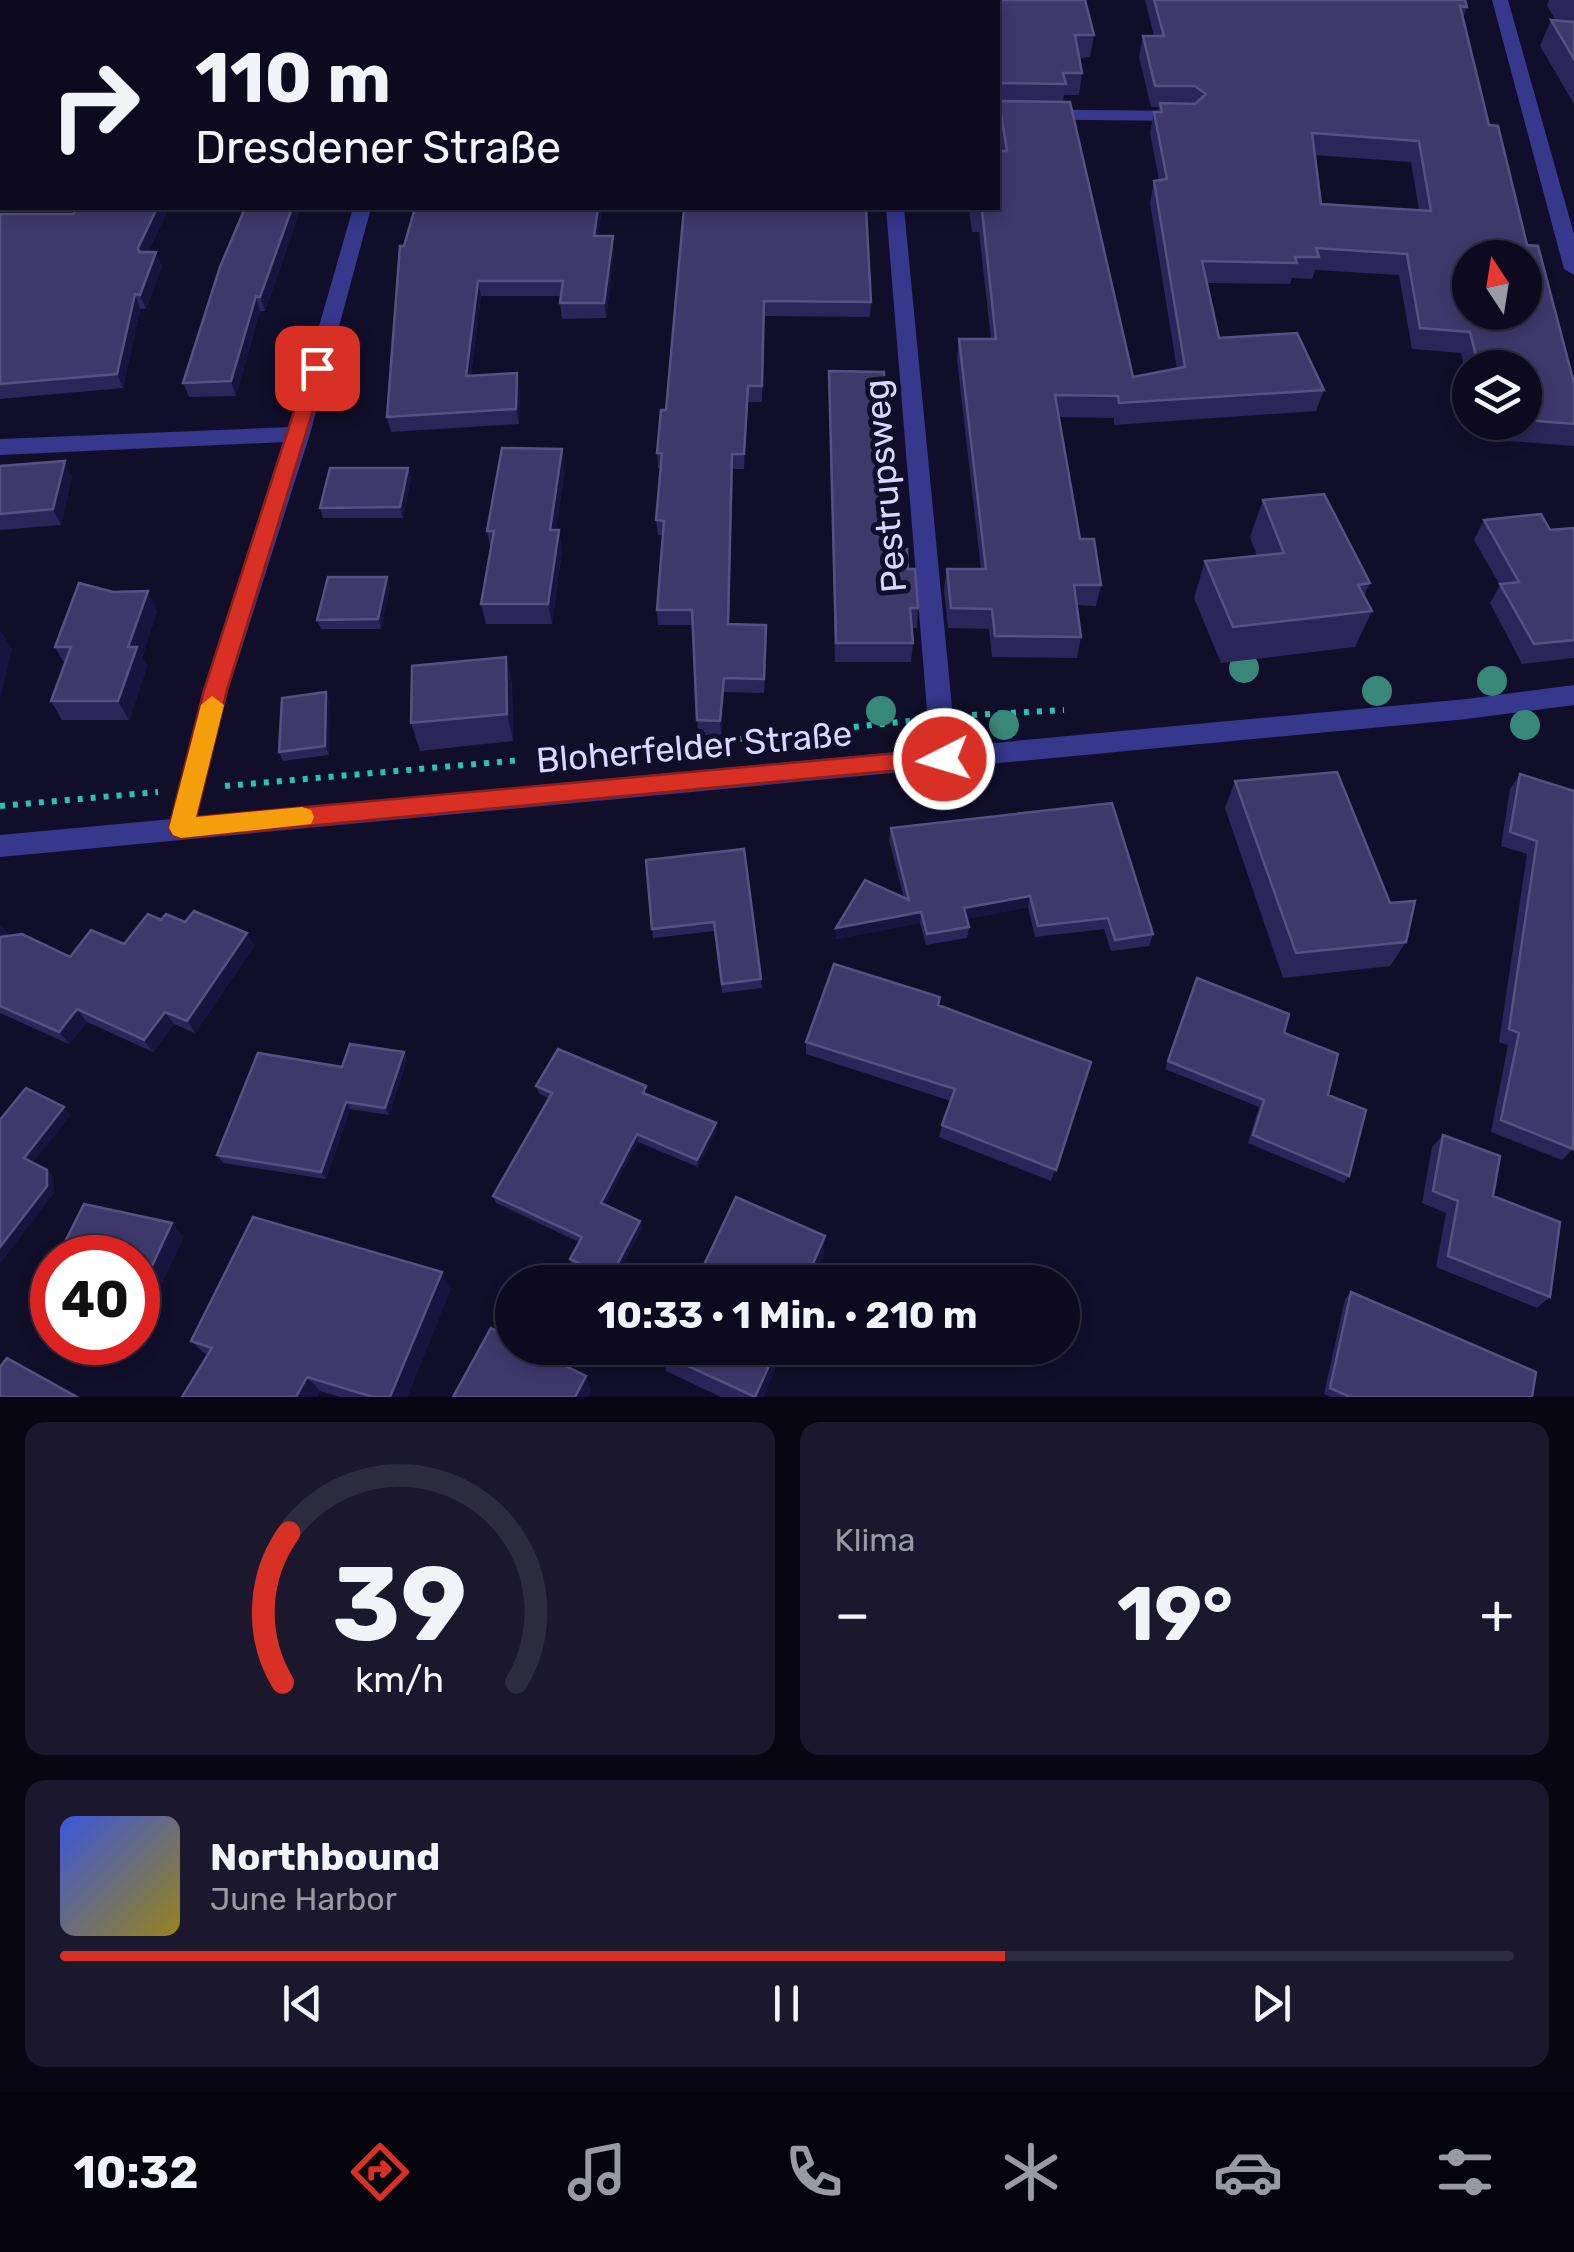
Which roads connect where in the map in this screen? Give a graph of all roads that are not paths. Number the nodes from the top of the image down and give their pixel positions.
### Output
1 (1500, 0) edge
2 (1000, 114) edge
3 (1190, 116) edge
4 (361, 210) edge
5 (895, 210) edge
6 (1574, 269) edge
7 (299, 434) junction
8 (0, 447) edge
9 (1574, 695) edge
10 (944, 759) junction
11 (181, 828) junction
12 (0, 846) edge

1 - 6 street
2 - 3 lane
4 - 7 street
5 - 10 street, Pestrupsweg
7 - 8 street
7 - 11 street
9 - 10 street, Bloherfelder Straße
10 - 11 street, Bloherfelder Straße
11 - 12 street, Bloherfelder Straße

